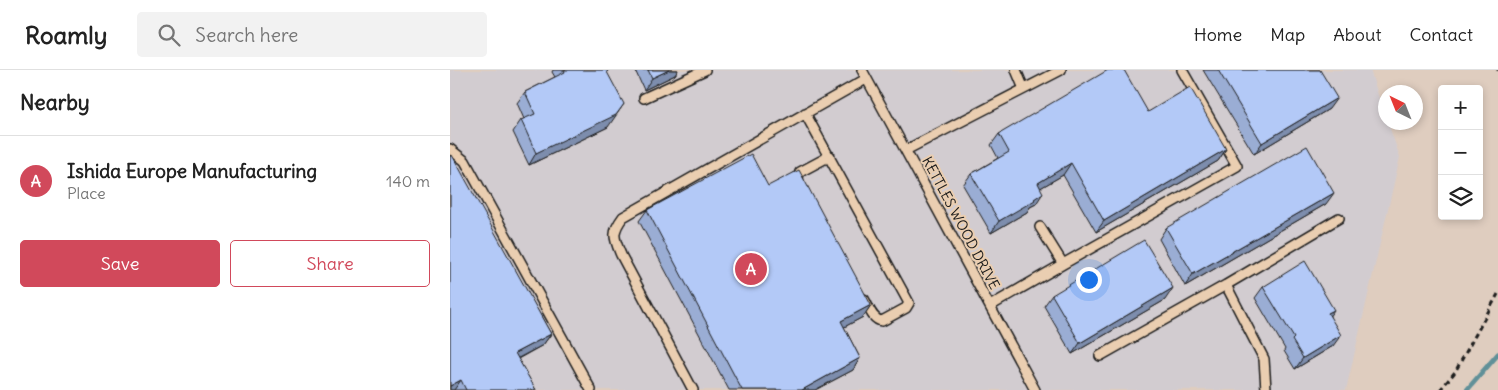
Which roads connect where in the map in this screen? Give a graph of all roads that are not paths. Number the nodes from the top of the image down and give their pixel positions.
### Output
1 (705, 70) edge
2 (1016, 70) edge
3 (1061, 70) edge
4 (1182, 70) edge
5 (864, 74) edge
6 (1024, 89) junction
7 (644, 98) dead end
8 (805, 113) junction
9 (450, 149) edge
10 (906, 150) junction
11 (830, 156) junction
12 (803, 190) edge
13 (1340, 218) dead end
14 (1040, 227) dead end
15 (1063, 264) junction
16 (1226, 286) junction
17 (860, 292) edge
18 (990, 306) junction
19 (1100, 356) dead end
20 (591, 390) edge
21 (694, 390) edge
22 (1035, 390) edge
23 (1266, 390) edge

1 - 7 lane
2 - 6 lane
3 - 6 lane
4 - 15 lane
5 - 8 lane
5 - 10 lane, KETTLES WOOD DRIVE
6 - 10 lane
8 - 11 lane
8 - 21 lane
9 - 20 lane
10 - 18 lane, KETTLES WOOD DRIVE
11 - 12 lane
11 - 17 lane
13 - 16 lane
14 - 15 lane
15 - 18 lane
16 - 19 lane
16 - 23 lane
18 - 22 lane, KETTLES WOOD DRIVE

